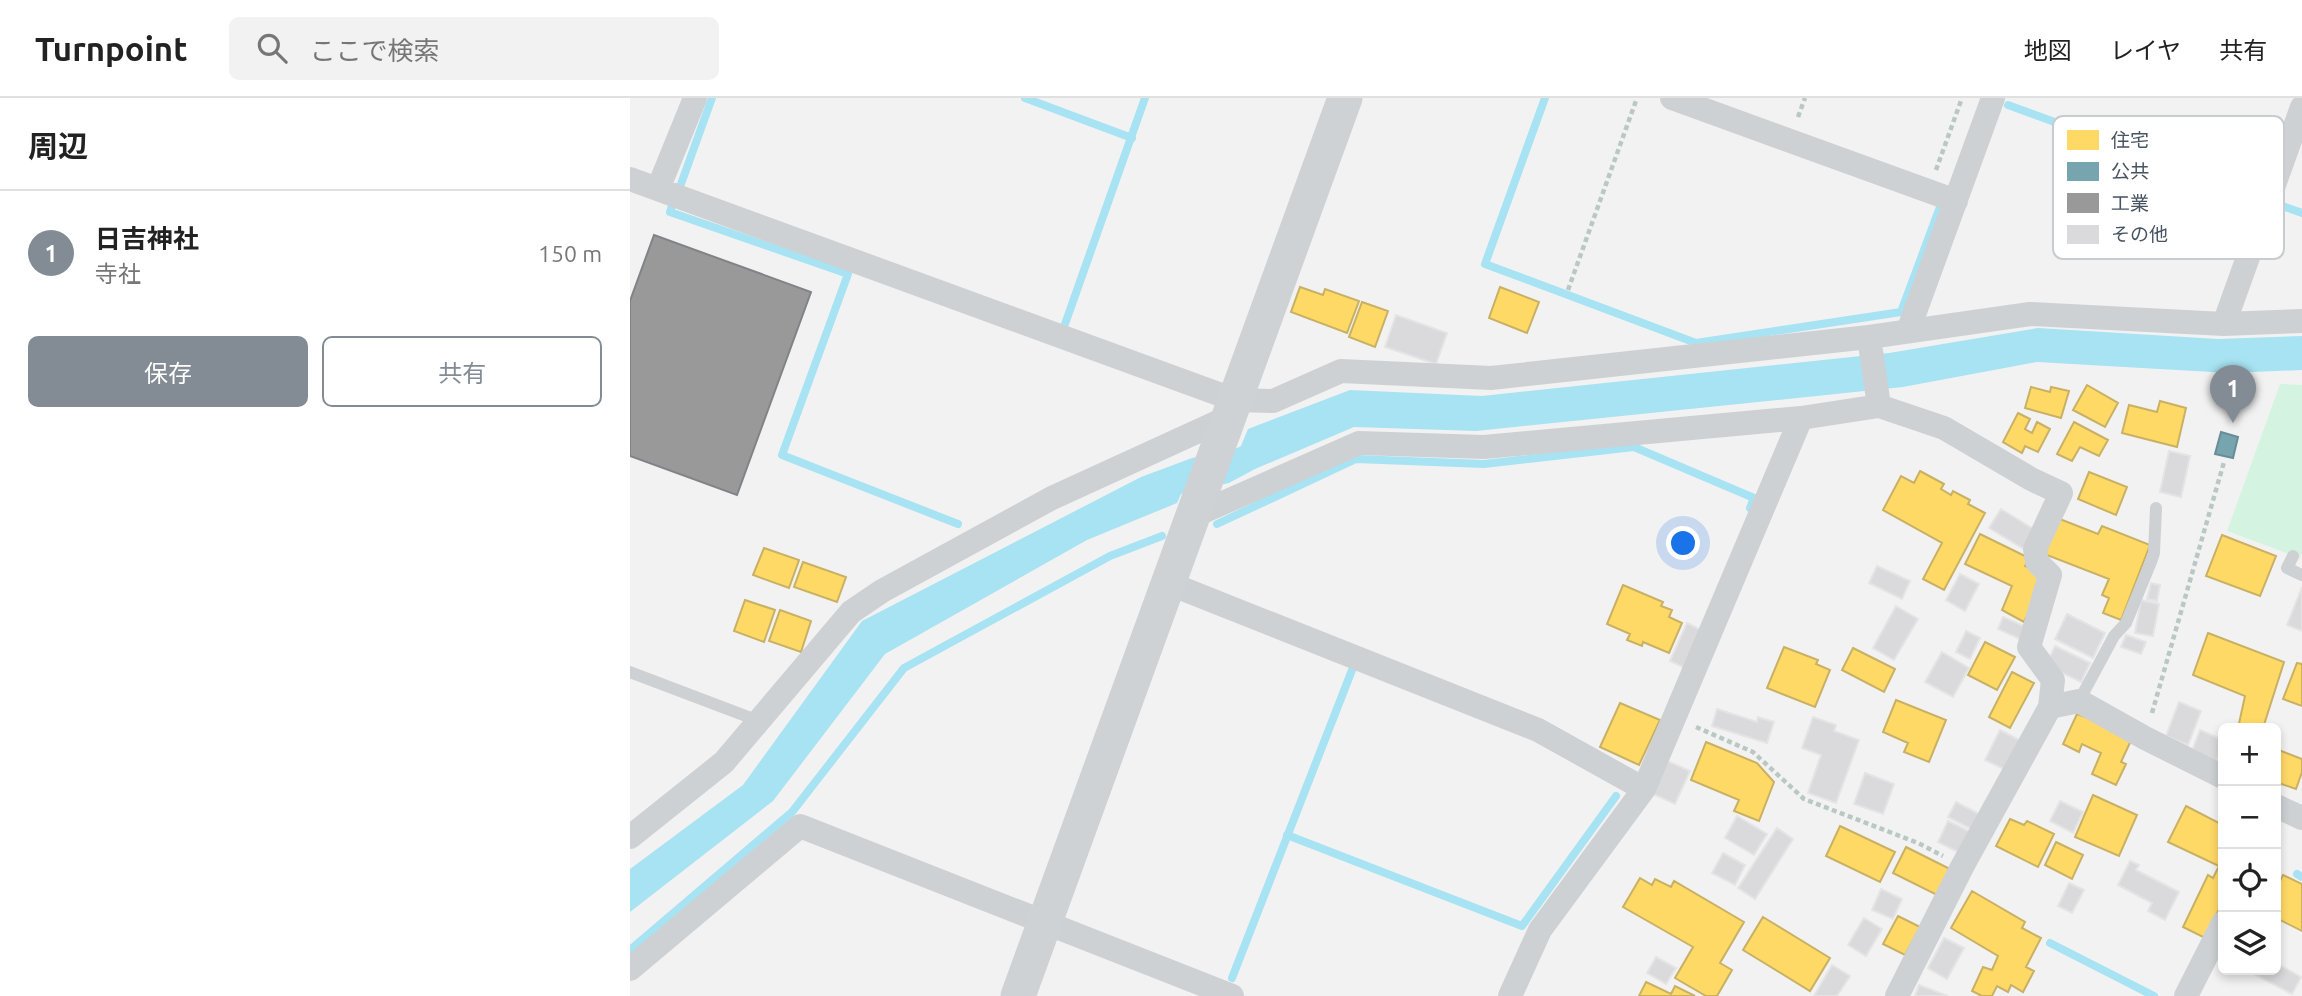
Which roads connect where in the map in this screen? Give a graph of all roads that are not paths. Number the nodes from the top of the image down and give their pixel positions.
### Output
1 (695, 98) edge
2 (1345, 98) edge
3 (1672, 98) edge
4 (1993, 98) edge
5 (2302, 107) edge
6 (2284, 157) edge
7 (630, 179) edge
8 (658, 189) junction
9 (1956, 201) junction
10 (2247, 259) edge
11 (2302, 321) edge
12 (2224, 324) junction
13 (1908, 331) junction
14 (1870, 342) junction
15 (1878, 402) junction
16 (1228, 417) junction
17 (1801, 418) junction
18 (2156, 508) dead end
19 (1194, 510) junction
20 (2292, 556) dead end
21 (2302, 575) edge
22 (1168, 583) junction
23 (630, 672) edge
24 (2079, 701) junction
25 (2050, 707) junction
26 (759, 721) junction
27 (2218, 774) edge
28 (1644, 789) junction
29 (630, 836) edge
30 (1044, 923) junction
31 (2218, 933) edge
32 (630, 970) edge
33 (1018, 996) edge
34 (1232, 996) edge
35 (1510, 996) edge
36 (1898, 996) edge
37 (2186, 996) edge

1 - 8 street
2 - 16 street
3 - 9 street
4 - 9 street
5 - 6 street
7 - 8 street
8 - 16 street
9 - 13 street
10 - 12 street
11 - 12 street
12 - 13 street
13 - 14 street
14 - 15 street
14 - 16 street
15 - 17 street
15 - 25 street
16 - 19 street
16 - 26 street
17 - 19 street
17 - 28 street
18 - 24 lane
19 - 22 street
20 - 21 lane
22 - 28 street
22 - 30 street
23 - 26 lane
24 - 25 street
24 - 27 street
25 - 36 street
26 - 29 street
28 - 35 street
30 - 32 street
30 - 33 street
30 - 34 street
31 - 37 street

